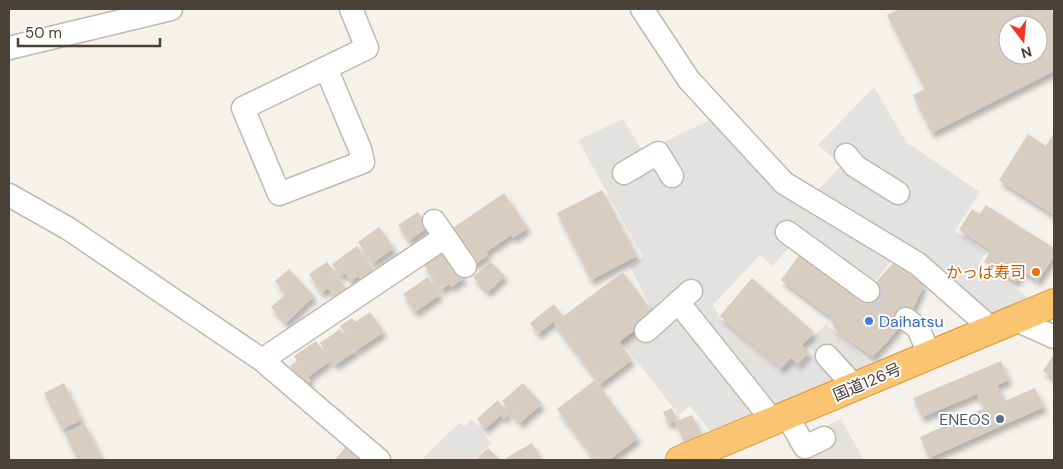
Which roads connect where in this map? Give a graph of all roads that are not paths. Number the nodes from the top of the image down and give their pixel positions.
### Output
1 (171, 9) edge
2 (351, 9) edge
3 (642, 9) edge
4 (9, 48) edge
5 (326, 68) junction
6 (846, 155) dead end
7 (624, 173) dead end
8 (672, 176) dead end
9 (898, 193) dead end
10 (9, 195) edge
11 (787, 232) dead end
12 (464, 266) dead end
13 (868, 291) tunnel mouth
14 (1054, 303) edge
15 (906, 319) tunnel mouth
16 (1004, 325) junction
17 (646, 331) dead end
18 (1054, 338) edge
19 (826, 356) dead end
20 (930, 356) junction
21 (262, 360) junction
22 (855, 387) junction
23 (780, 418) junction
24 (824, 438) dead end
25 (379, 460) edge
26 (680, 460) edge

1 - 4 street
2 - 5 street
3 - 16 street
5 - 5 street
6 - 9 street
7 - 8 street
10 - 21 street
11 - 13 street
12 - 21 street
14 - 16 highway, 国道126号
15 - 20 street
16 - 18 street
16 - 20 highway, 国道126号
17 - 23 street
19 - 22 street
20 - 22 highway, 国道126号
21 - 25 street
22 - 23 highway, 国道126号
23 - 24 street
23 - 26 highway, 国道126号

